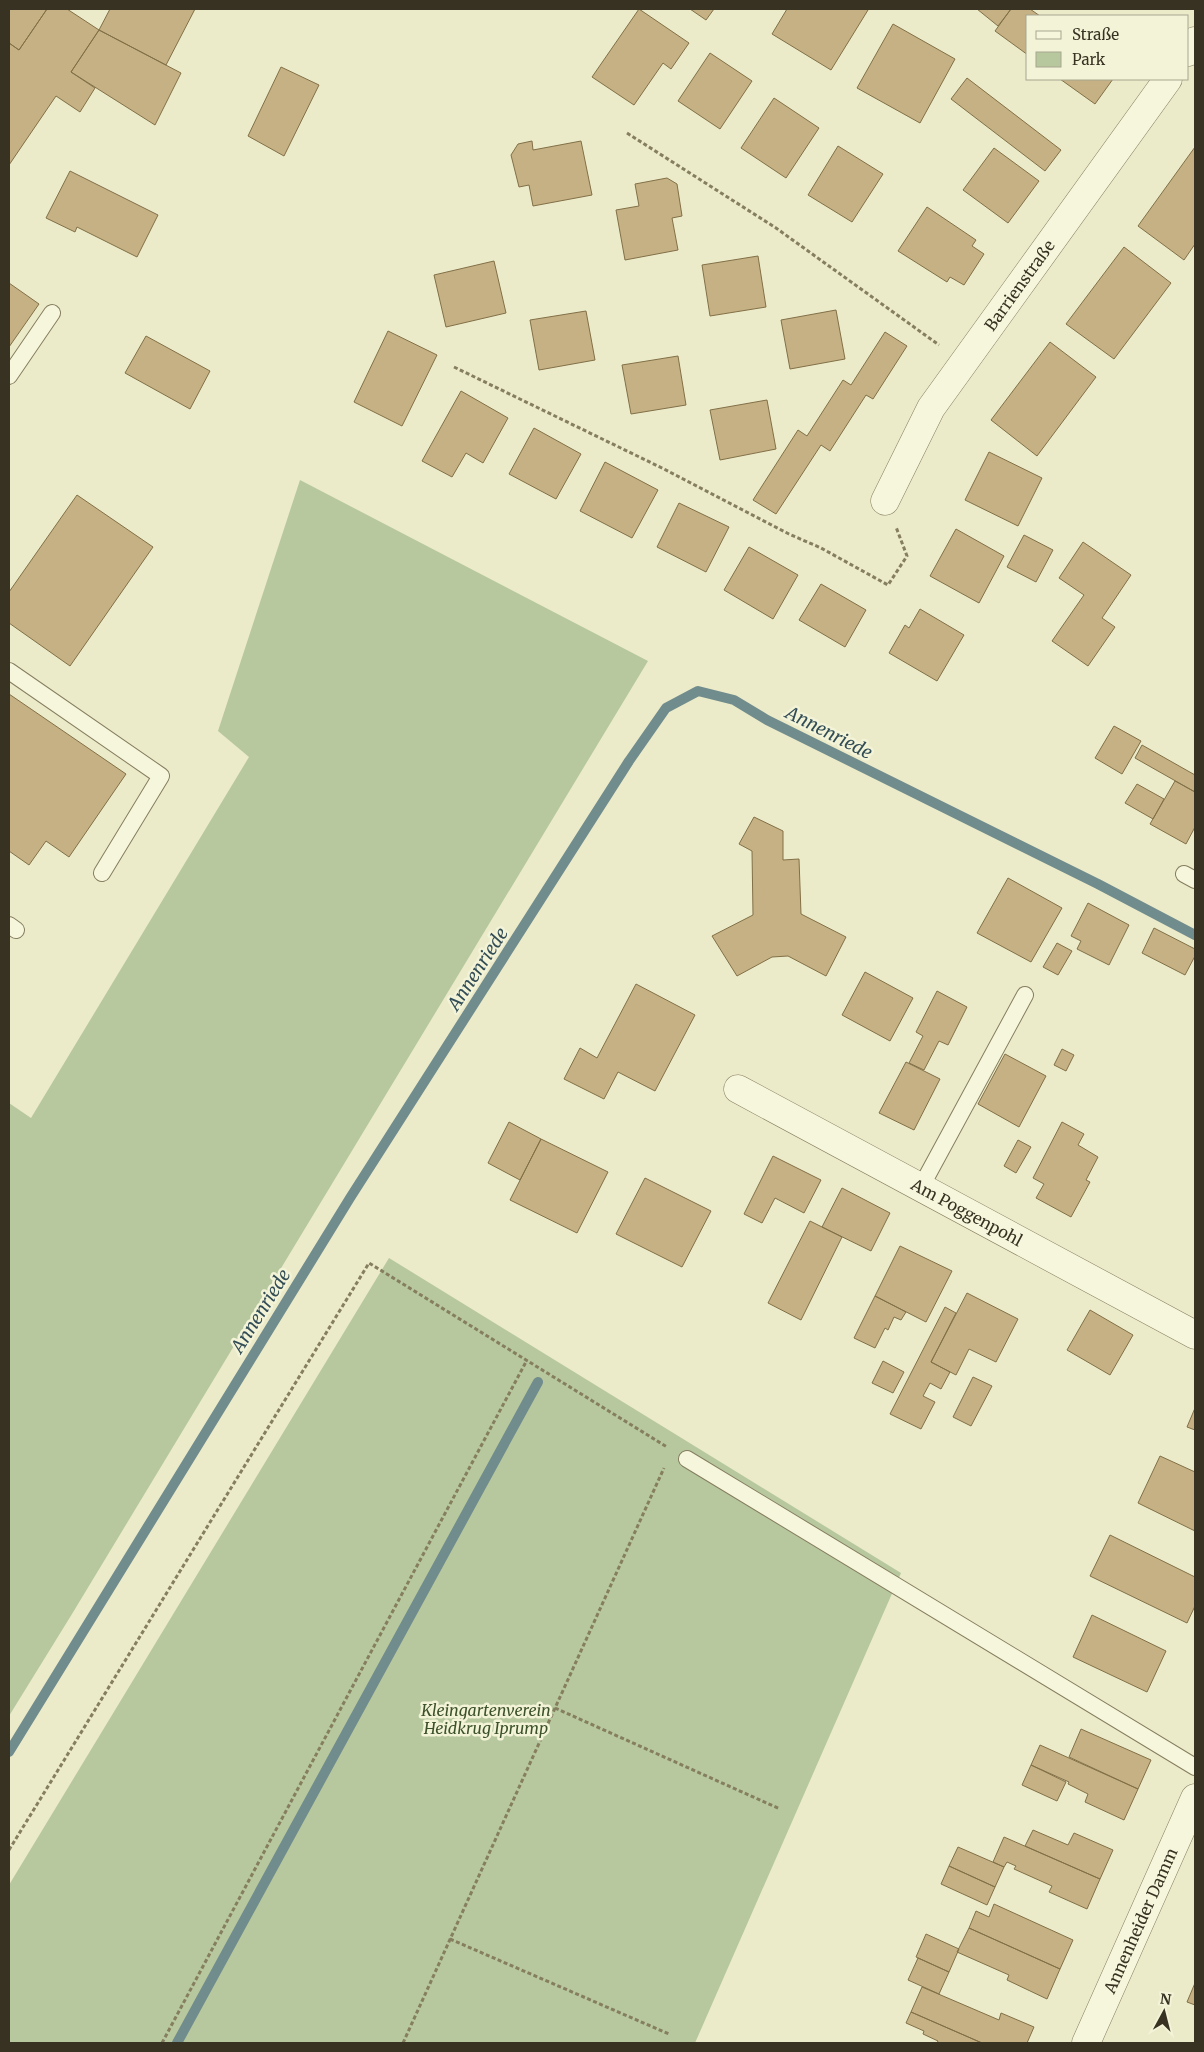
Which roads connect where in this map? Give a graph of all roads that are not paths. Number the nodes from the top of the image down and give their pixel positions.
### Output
1 (1167, 80) edge
2 (52, 314) dead end
3 (9, 376) edge
4 (885, 501) road end
5 (9, 671) edge
6 (102, 873) dead end
7 (1025, 995) dead end
8 (738, 1088) dead end
9 (921, 1187) junction
10 (1195, 1336) edge
11 (687, 1460) road end
12 (1195, 1767) edge
13 (1195, 1798) edge
14 (1086, 2043) edge

1 - 4 street, Barrienstraße
2 - 3 lane
5 - 6 lane
7 - 9 lane
8 - 9 street, Am Poggenpohl
9 - 10 street, Am Poggenpohl
11 - 12 lane
13 - 14 street, Annenheider Damm

